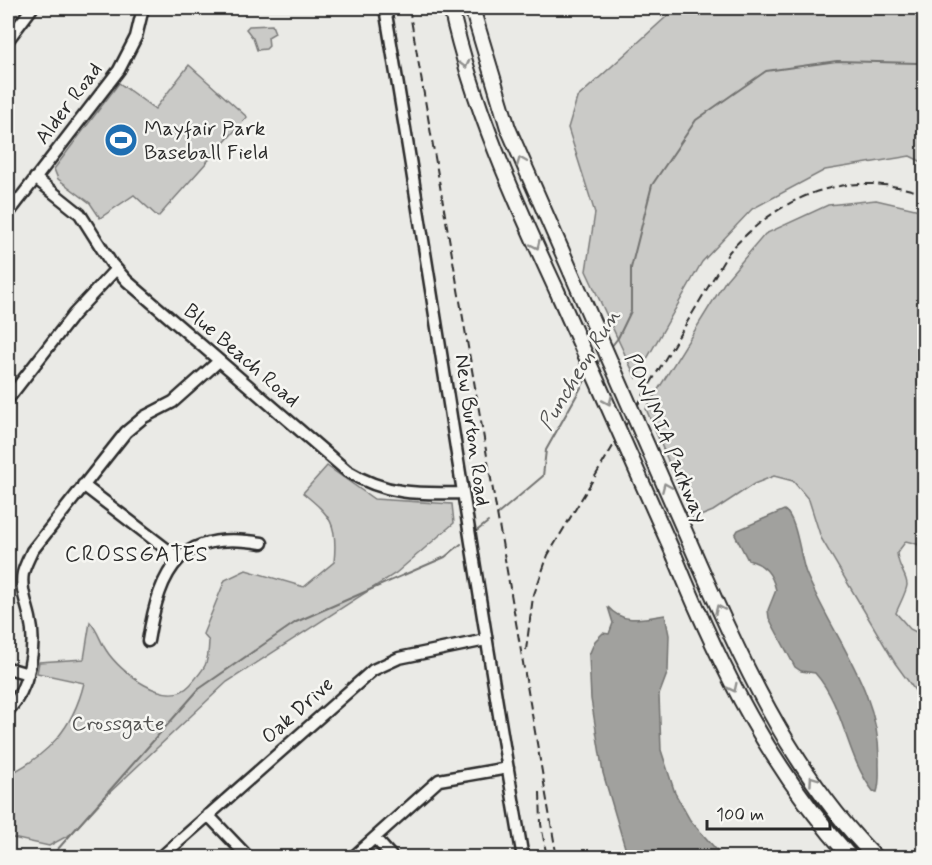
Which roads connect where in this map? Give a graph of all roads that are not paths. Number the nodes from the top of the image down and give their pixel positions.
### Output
1 (32, 8) edge
2 (143, 8) edge
3 (385, 8) edge
4 (450, 8) edge
5 (472, 8) edge
6 (8, 40) edge
7 (35, 178) junction
8 (8, 214) edge
9 (116, 269) junction
10 (219, 361) junction
11 (8, 399) edge
12 (84, 485) junction
13 (462, 493) junction
14 (262, 543) dead end
15 (178, 558) junction
16 (486, 640) junction
17 (148, 641) dead end
18 (8, 668) edge
19 (28, 674) junction
20 (8, 711) edge
21 (508, 768) junction
22 (208, 815) junction
23 (375, 838) junction
24 (160, 858) edge
25 (249, 858) edge
26 (352, 858) edge
27 (393, 858) edge
28 (523, 858) edge
29 (851, 858) edge
30 (876, 858) edge

1 - 6 street
2 - 7 street, Alder Road
3 - 13 street, New Burton Road
4 -> 29 main road, POW/MIA Parkway, bridge
30 -> 5 main road, POW/MIA Parkway, bridge
7 - 8 street, Alder Road
7 - 9 street, Blue Beach Road
9 - 10 street, Blue Beach Road
9 - 11 street
10 - 12 street
10 - 13 street, Blue Beach Road
12 - 15 street
12 - 19 street
13 - 16 street, New Burton Road
14 - 15 street
15 - 17 street
16 - 21 street, New Burton Road
16 - 22 street, Oak Drive
18 - 19 street
19 - 20 street
21 - 23 street
21 - 28 street, New Burton Road
22 - 24 street, Oak Drive
22 - 25 street
23 - 26 street
23 - 27 street

